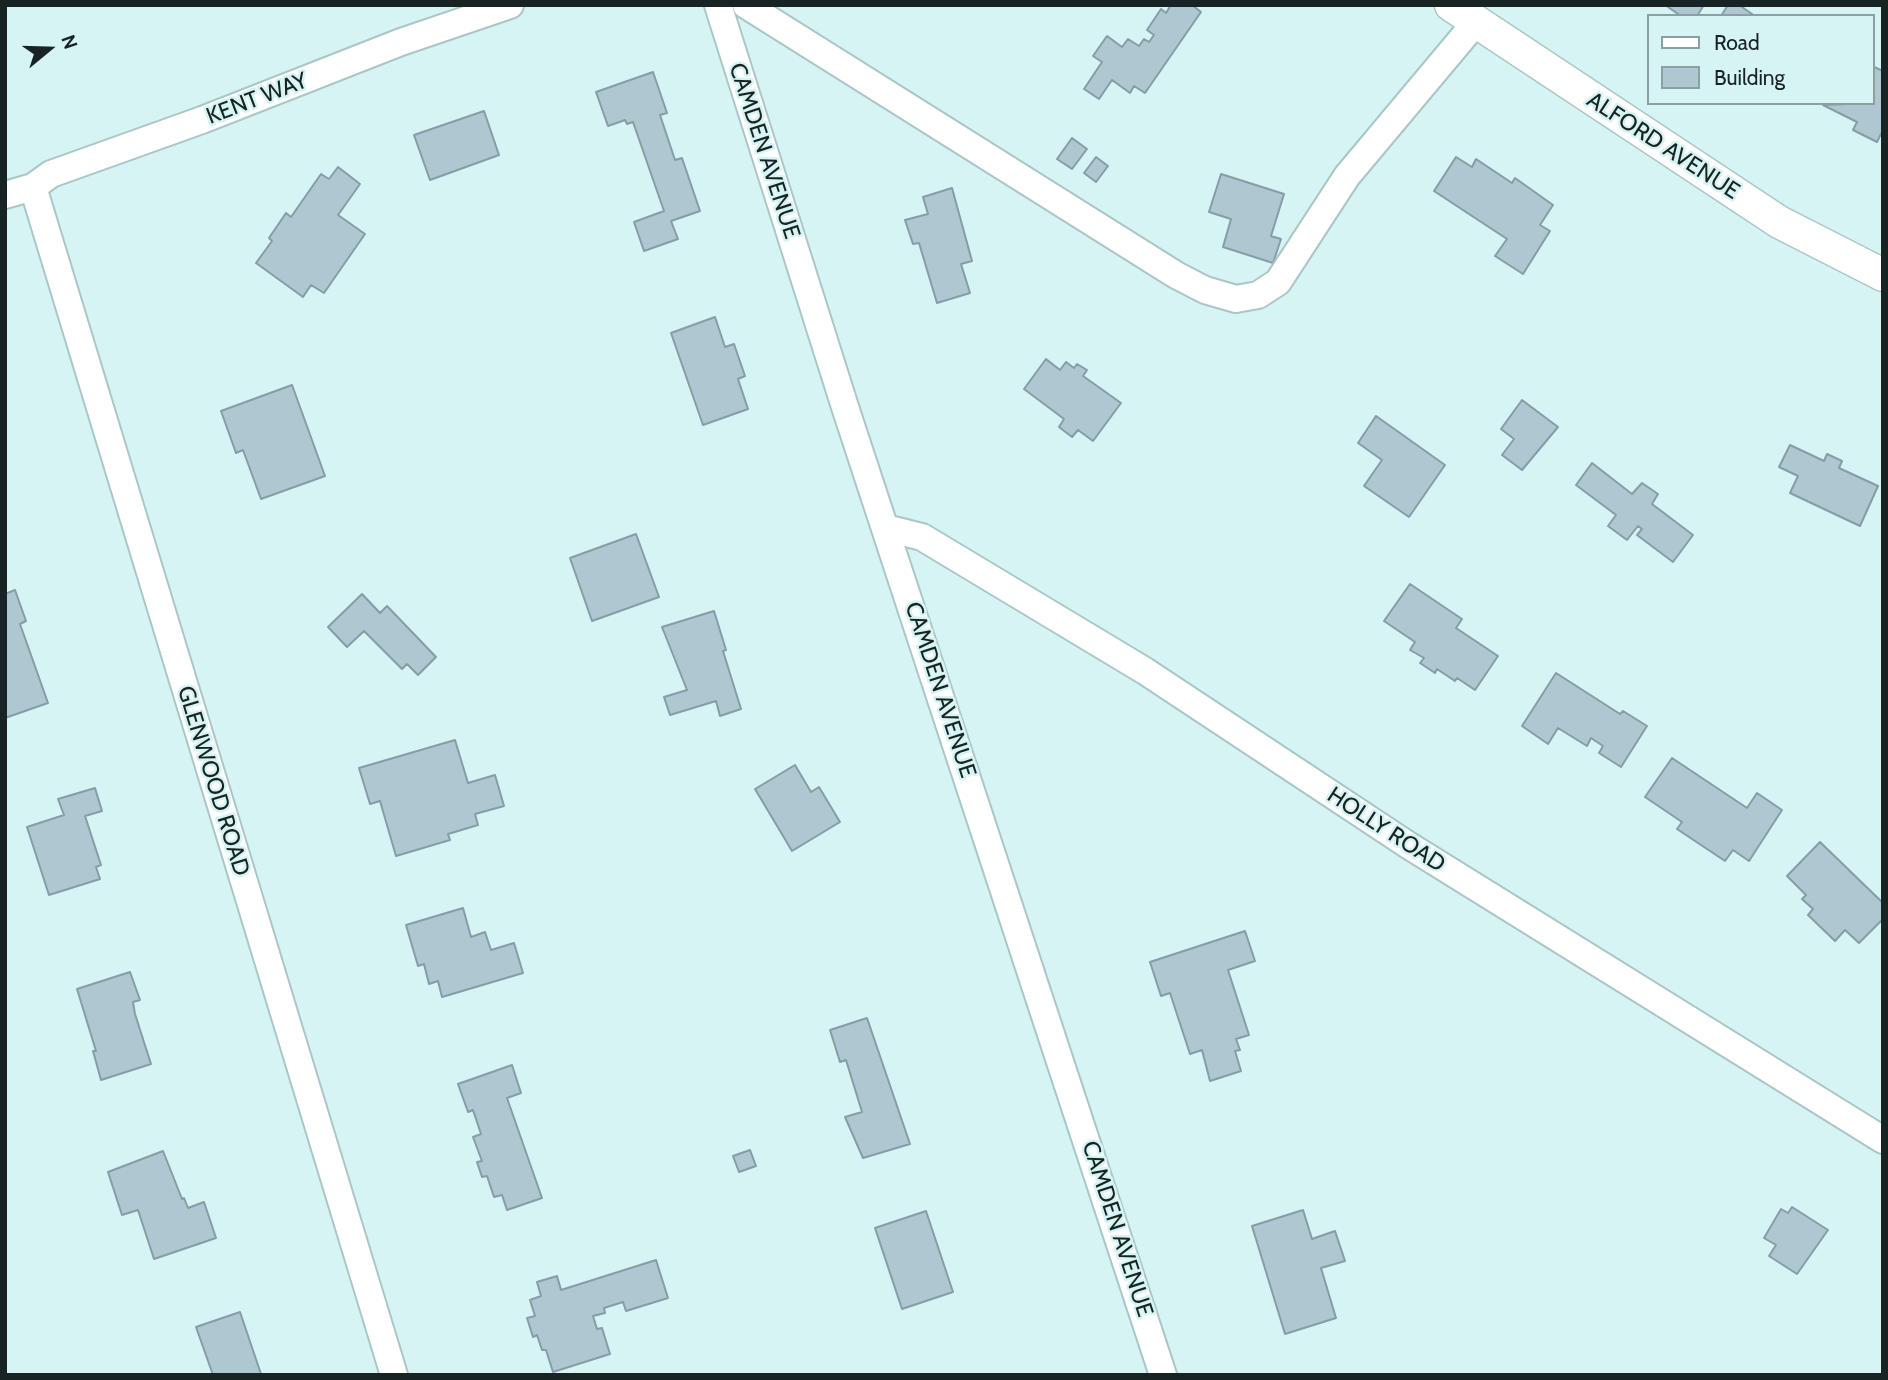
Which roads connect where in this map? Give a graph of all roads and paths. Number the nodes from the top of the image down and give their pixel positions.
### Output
1 (510, 5) edge
2 (718, 5) edge
3 (746, 5) edge
4 (1463, 14) edge
5 (33, 187) junction
6 (5, 195) edge
7 (1883, 275) edge
8 (886, 528) junction
9 (1883, 1140) edge
10 (394, 1375) edge
11 (1163, 1375) edge

1 - 5 street, KENT WAY
2 - 8 street, CAMDEN AVENUE
3 - 4 street
4 - 7 street, ALFORD AVENUE
5 - 6 street, KENT WAY
5 - 10 street, GLENWOOD ROAD
8 - 9 street, HOLLY ROAD
8 - 11 street, CAMDEN AVENUE

